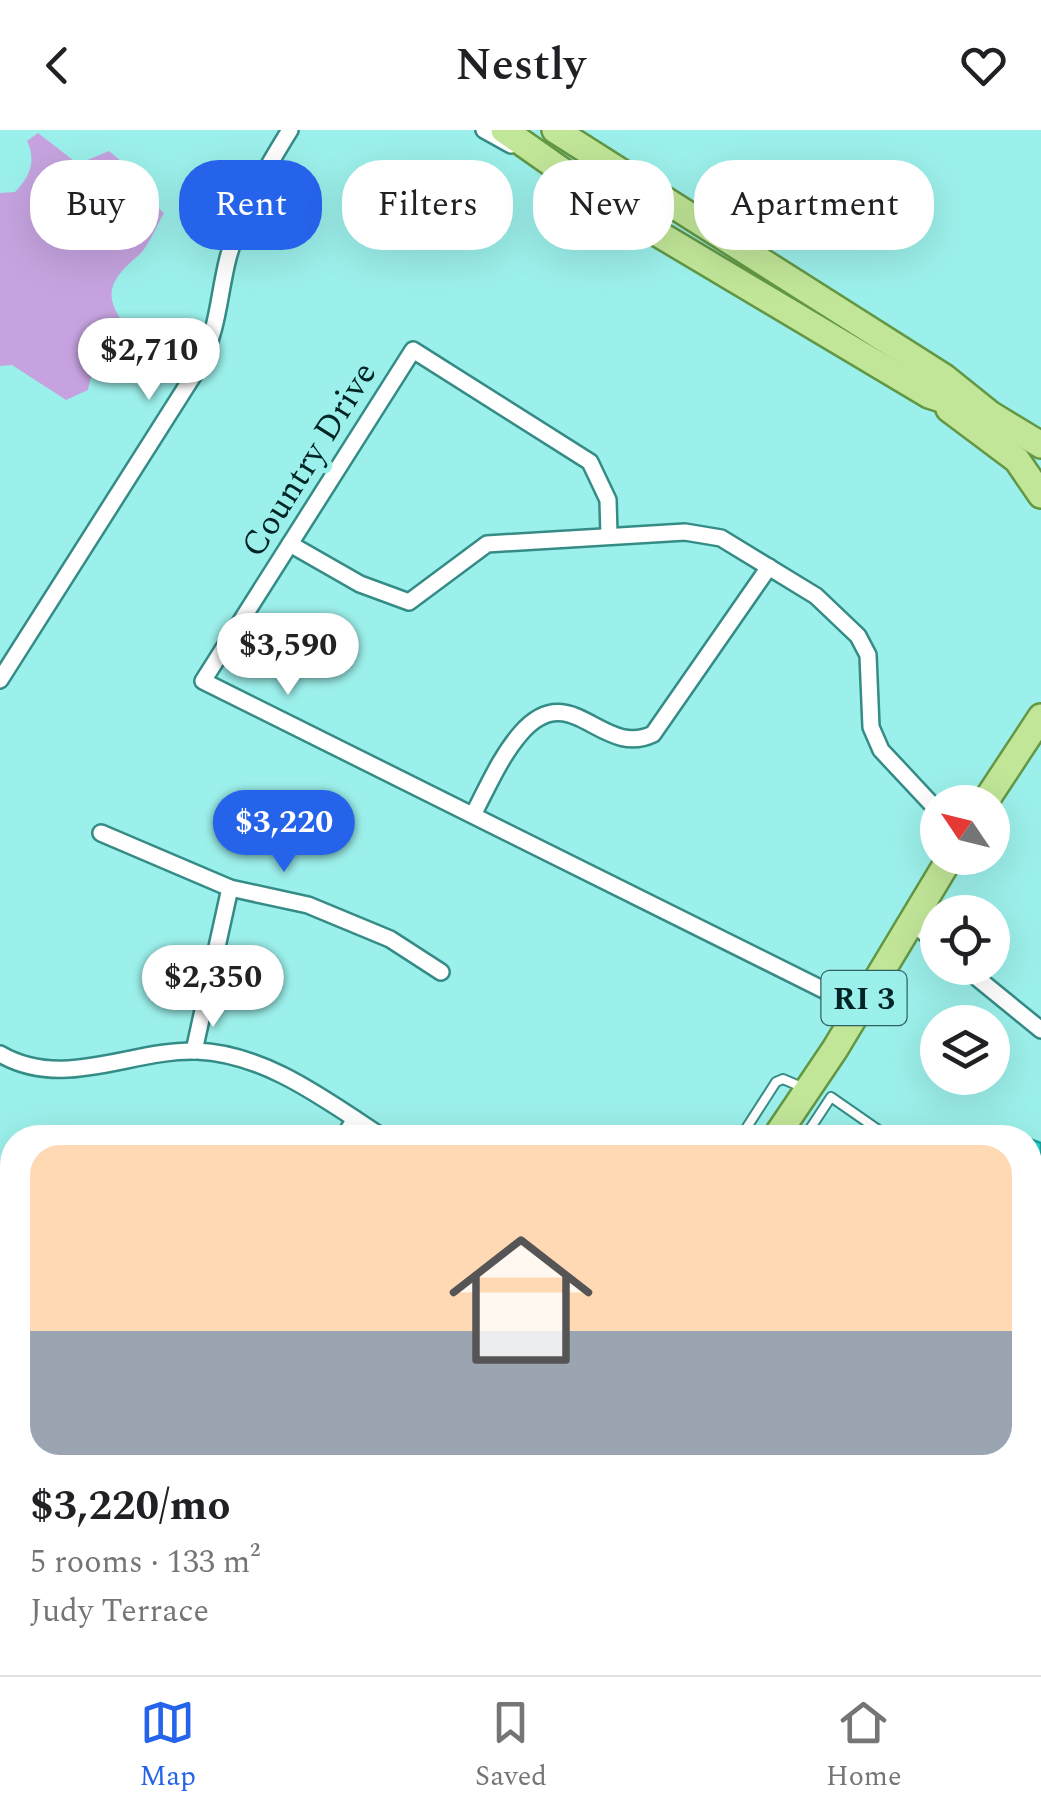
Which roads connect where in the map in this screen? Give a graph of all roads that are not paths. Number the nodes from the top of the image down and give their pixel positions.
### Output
1 (290, 130) edge
2 (484, 130) edge
3 (504, 130) edge
4 (555, 130) edge
5 (541, 160) edge
6 (543, 160) edge
7 (599, 160) edge
8 (674, 208) edge
9 (674, 243) edge
10 (928, 395) junction
11 (990, 414) junction
12 (1041, 445) edge
13 (1041, 496) edge
14 (609, 535) junction
15 (290, 544) junction
16 (769, 566) junction
17 (0, 680) edge
18 (1041, 703) edge
19 (1041, 717) edge
20 (1026, 741) junction
21 (997, 785) edge
22 (920, 794) edge
23 (474, 813) junction
24 (101, 833) dead end
25 (939, 875) edge
26 (230, 888) junction
27 (910, 921) junction
28 (920, 929) edge
29 (440, 972) dead end
30 (986, 985) edge
31 (858, 1007) junction
32 (1041, 1030) edge
33 (194, 1051) junction
34 (0, 1054) edge
35 (808, 1090) junction
36 (355, 1119) junction
37 (352, 1125) edge
38 (364, 1125) edge
39 (748, 1125) edge
40 (784, 1125) edge
41 (813, 1125) edge
42 (871, 1125) edge

1 - 17 street
2 - 5 street
3 - 6 main road
4 - 7 main road
8 - 11 main road
9 - 10 main road
10 - 11 main road
10 - 13 main road
11 - 12 main road
14 - 15 street
14 - 15 street, Country Drive
14 - 16 street
15 - 23 street, Country Drive
16 - 22 street
16 - 23 street
18 - 20 main road
19 - 20 main road
20 - 21 main road
23 - 31 street, Country Drive
24 - 26 street
25 - 27 main road, RI 3
26 - 29 street
26 - 33 street
27 - 28 street
27 - 31 main road, RI 3
30 - 32 street
31 - 35 main road, RI 3
33 - 34 street
33 - 36 street
35 - 39 lane
35 - 40 main road, RI 3
36 - 37 street
36 - 38 street
41 - 42 lane

